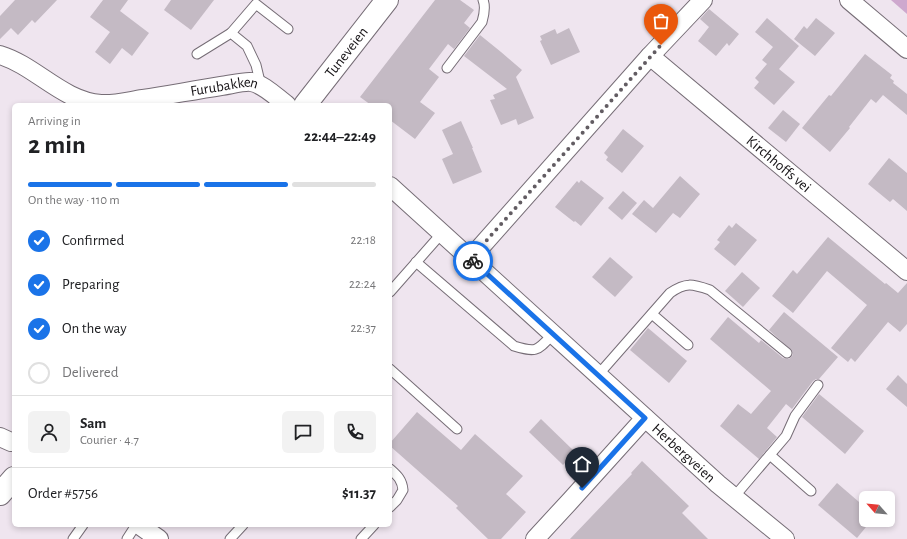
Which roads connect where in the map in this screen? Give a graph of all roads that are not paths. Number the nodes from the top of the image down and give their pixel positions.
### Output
1 (387, 0) edge
2 (483, 0) edge
3 (703, 0) edge
4 (849, 0) edge
5 (288, 29) dead end
6 (231, 33) junction
7 (907, 49) edge
8 (197, 54) dead end
9 (0, 55) edge
10 (650, 56) junction
11 (447, 68) dead end
12 (261, 86) junction
13 (96, 103) edge
14 (117, 103) edge
15 (284, 103) edge
16 (307, 103) edge
17 (392, 188) edge
18 (442, 233) junction
19 (470, 259) junction
20 (416, 262) junction
21 (907, 271) edge
22 (392, 290) edge
23 (652, 314) junction
24 (553, 334) junction
25 (688, 345) dead end
26 (787, 353) dead end
27 (392, 371) edge
28 (598, 375) junction
29 (818, 385) dead end
30 (645, 418) junction
31 (457, 429) dead end
32 (770, 455) junction
33 (392, 472) edge
34 (12, 480) edge
35 (811, 491) dead end
36 (0, 494) edge
37 (734, 497) junction
38 (392, 505) edge
39 (82, 527) edge
40 (135, 527) edge
41 (140, 527) edge
42 (158, 527) edge
43 (241, 527) edge
44 (372, 527) edge
45 (73, 539) edge
46 (126, 539) edge
47 (160, 539) edge
48 (230, 539) edge
49 (361, 539) edge
50 (535, 539) edge
51 (785, 539) edge

1 - 16 main road, Tuneveien
2 - 11 lane
3 - 10 street
4 - 7 street
5 - 6 lane
6 - 8 lane
6 - 12 lane
9 - 13 street, Furubakken
10 - 19 street
10 - 21 street, Kirchhoffs vei
12 - 14 street, Furubakken
12 - 15 street, Furubakken
17 - 18 street, Herbergveien
18 - 19 street, Herbergveien
18 - 20 lane
19 - 24 street, Herbergveien
20 - 22 lane
20 - 24 lane
23 - 25 lane
23 - 26 lane
23 - 28 lane
24 - 28 street, Herbergveien
27 - 31 lane
28 - 30 street, Herbergveien
29 - 32 lane
30 - 37 street, Herbergveien
30 - 50 street
32 - 35 lane
32 - 37 lane
33 - 38 lane
34 - 36 main road
37 - 51 street, Herbergveien
39 - 45 lane
40 - 46 lane
41 - 47 street
42 - 47 lane
43 - 48 lane
44 - 49 lane

